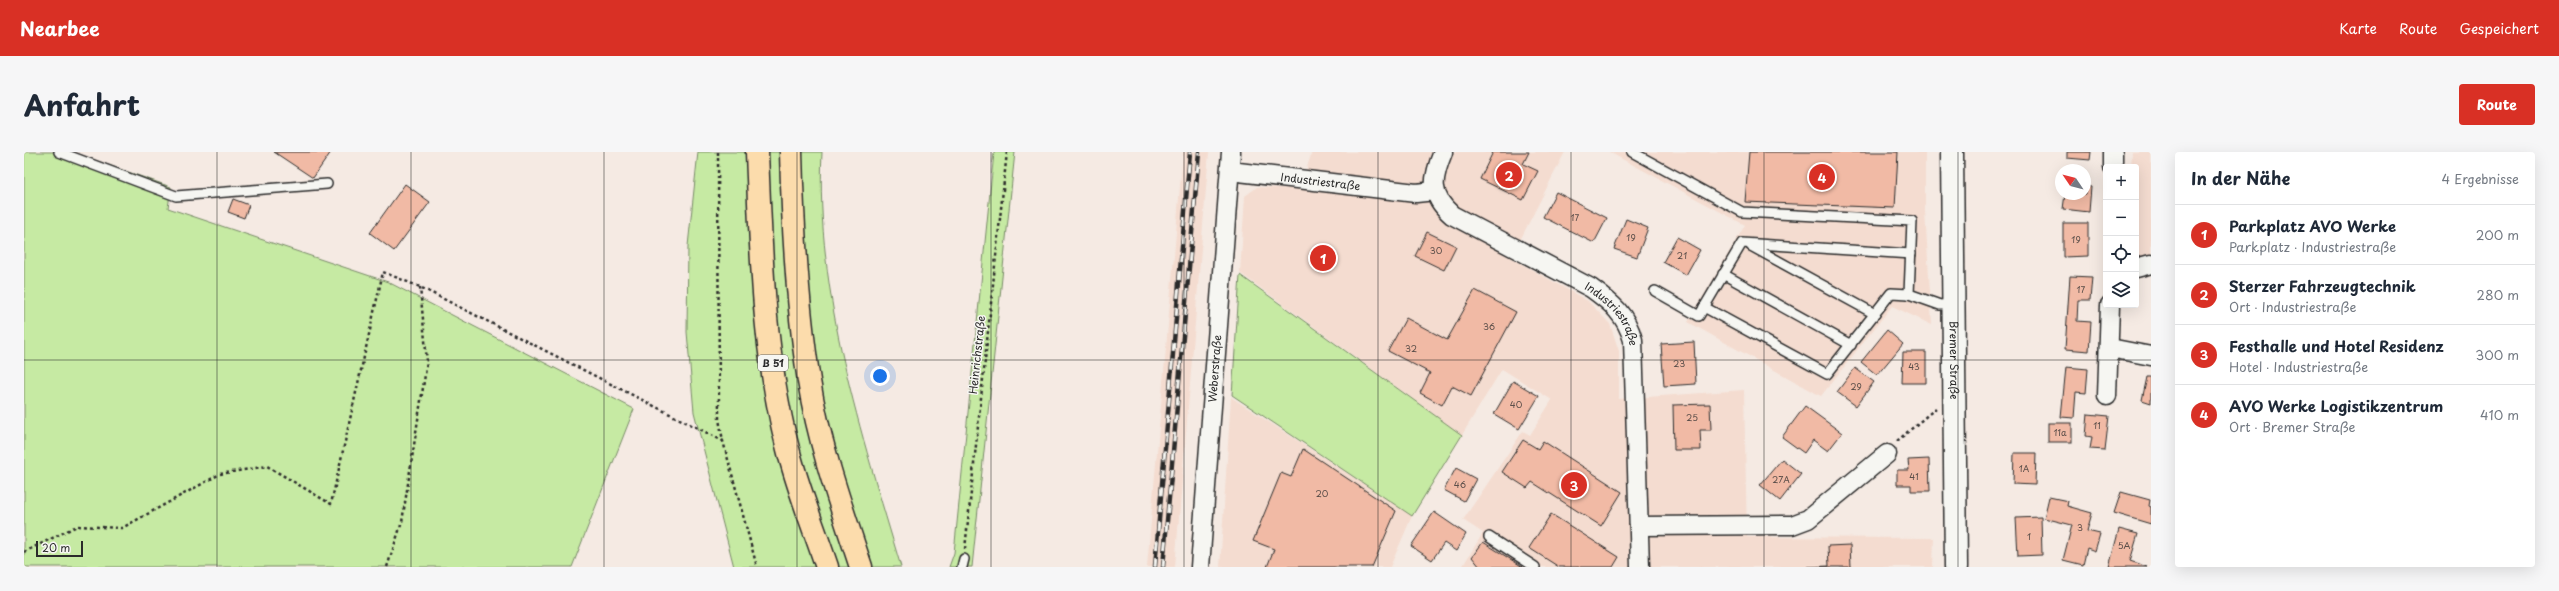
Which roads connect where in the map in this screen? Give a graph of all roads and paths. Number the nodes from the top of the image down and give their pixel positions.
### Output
1 (59, 152) edge
2 (718, 152) edge
3 (757, 152) edge
4 (791, 152) edge
5 (1007, 152) edge
6 (1231, 152) edge
7 (1443, 152) edge
8 (1632, 152) edge
9 (1952, 152) edge
10 (2113, 152) edge
11 (2113, 164) edge
12 (1230, 171) junction
13 (327, 184) dead end
14 (1435, 191) junction
15 (1748, 245) junction
16 (1911, 254) junction
17 (2151, 264) edge
18 (2139, 267) edge
19 (1723, 274) junction
20 (420, 287) junction
21 (1655, 291) dead end
22 (1909, 294) junction
23 (1954, 304) junction
24 (1704, 307) junction
25 (2110, 308) edge
26 (1875, 314) junction
27 (1850, 345) junction
28 (2110, 348) junction
29 (2151, 356) edge
30 (2107, 396) dead end
31 (1955, 405) junction
32 (723, 441) junction
33 (1887, 454) joint
34 (1639, 526) junction
35 (1489, 537) dead end
36 (24, 552) edge
37 (963, 563) edge
38 (387, 567) edge
39 (758, 567) edge
40 (827, 567) edge
41 (861, 567) edge
42 (1200, 567) edge
43 (1535, 567) edge
44 (1640, 567) edge
45 (1956, 567) edge

1 - 13 lane
2 - 32 path
3 - 40 highway, B 51
4 - 41 highway
5 - 37 path, Heinrichstraße
6 - 12 street, Weberstraße
7 - 14 street
8 - 16 lane
9 - 23 street, Bremer Straße
10 - 11 street
12 - 14 street, Industriestraße
12 - 42 street, Weberstraße
14 - 34 street, Industriestraße
15 - 16 lane
15 - 19 lane
15 - 26 lane
16 - 22 lane
17 - 18 street
19 - 24 lane
19 - 27 lane
20 - 32 path
20 - 36 path
20 - 38 path
21 - 24 lane
22 - 23 lane
22 - 26 lane
23 - 31 street, Bremer Straße
24 - 27 lane
25 - 28 street
26 - 27 lane
28 - 29 street
28 - 30 street
31 - 33 path
31 - 45 street, Bremer Straße
32 - 39 path
33 - 34 street
34 - 44 street, Industriestraße
35 - 43 lane

